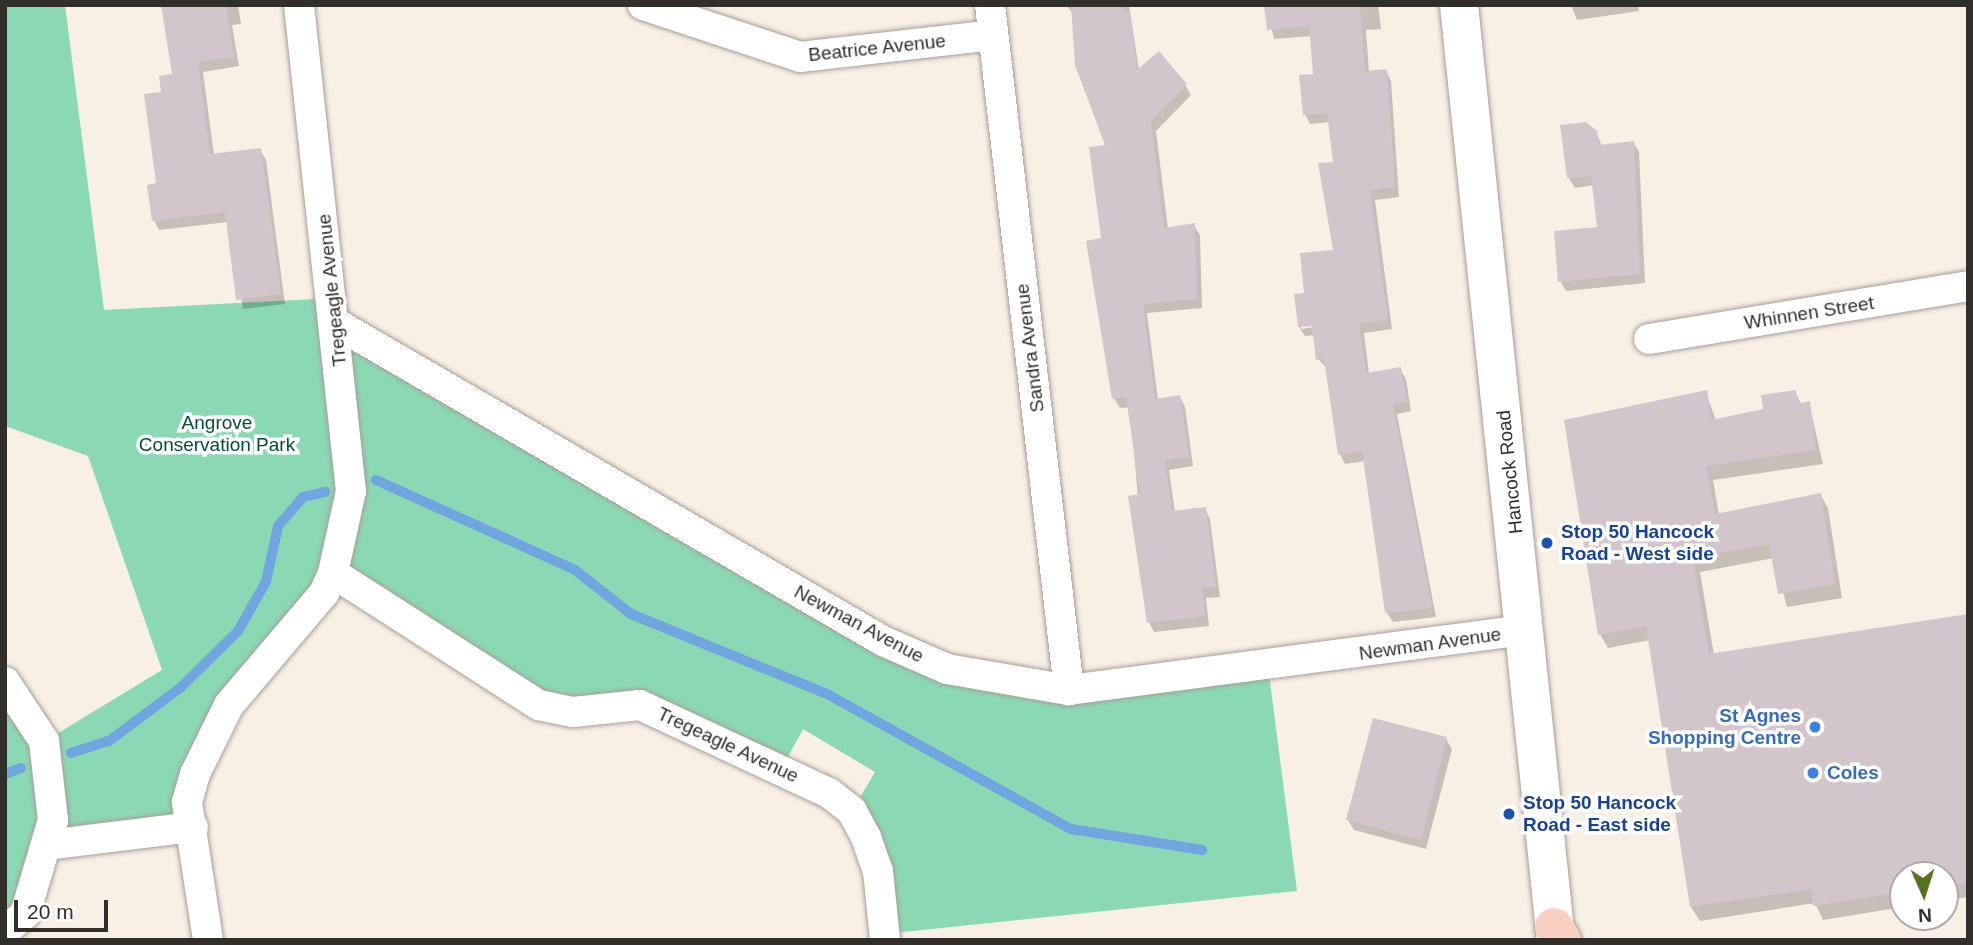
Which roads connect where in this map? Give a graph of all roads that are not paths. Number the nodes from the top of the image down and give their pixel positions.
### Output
1 (299, 5) edge
2 (643, 5) edge
3 (990, 5) edge
4 (1459, 5) edge
5 (993, 35) junction
6 (1968, 286) edge
7 (337, 324) junction
8 (1649, 339) dead end
9 (333, 573) junction
10 (1527, 630) junction
11 (5, 682) edge
12 (1069, 690) junction
13 (193, 827) junction
14 (46, 845) junction
15 (5, 932) edge
16 (1557, 936) edge
17 (208, 940) edge
18 (885, 940) edge

1 - 7 street, Tregeagle Avenue
2 - 5 street, Beatrice Avenue
3 - 5 street, Sandra Avenue
4 - 10 main road, Hancock Road
5 - 12 street, Sandra Avenue
6 - 8 street, Whinnen Street
7 - 9 street, Tregeagle Avenue
7 - 12 street, Newman Avenue
9 - 13 street, Tregeagle Avenue
9 - 18 street, Tregeagle Avenue
10 - 12 street, Newman Avenue
10 - 16 main road, Hancock Road
11 - 14 street
13 - 14 street
13 - 17 street, Tregeagle Avenue
14 - 15 street

